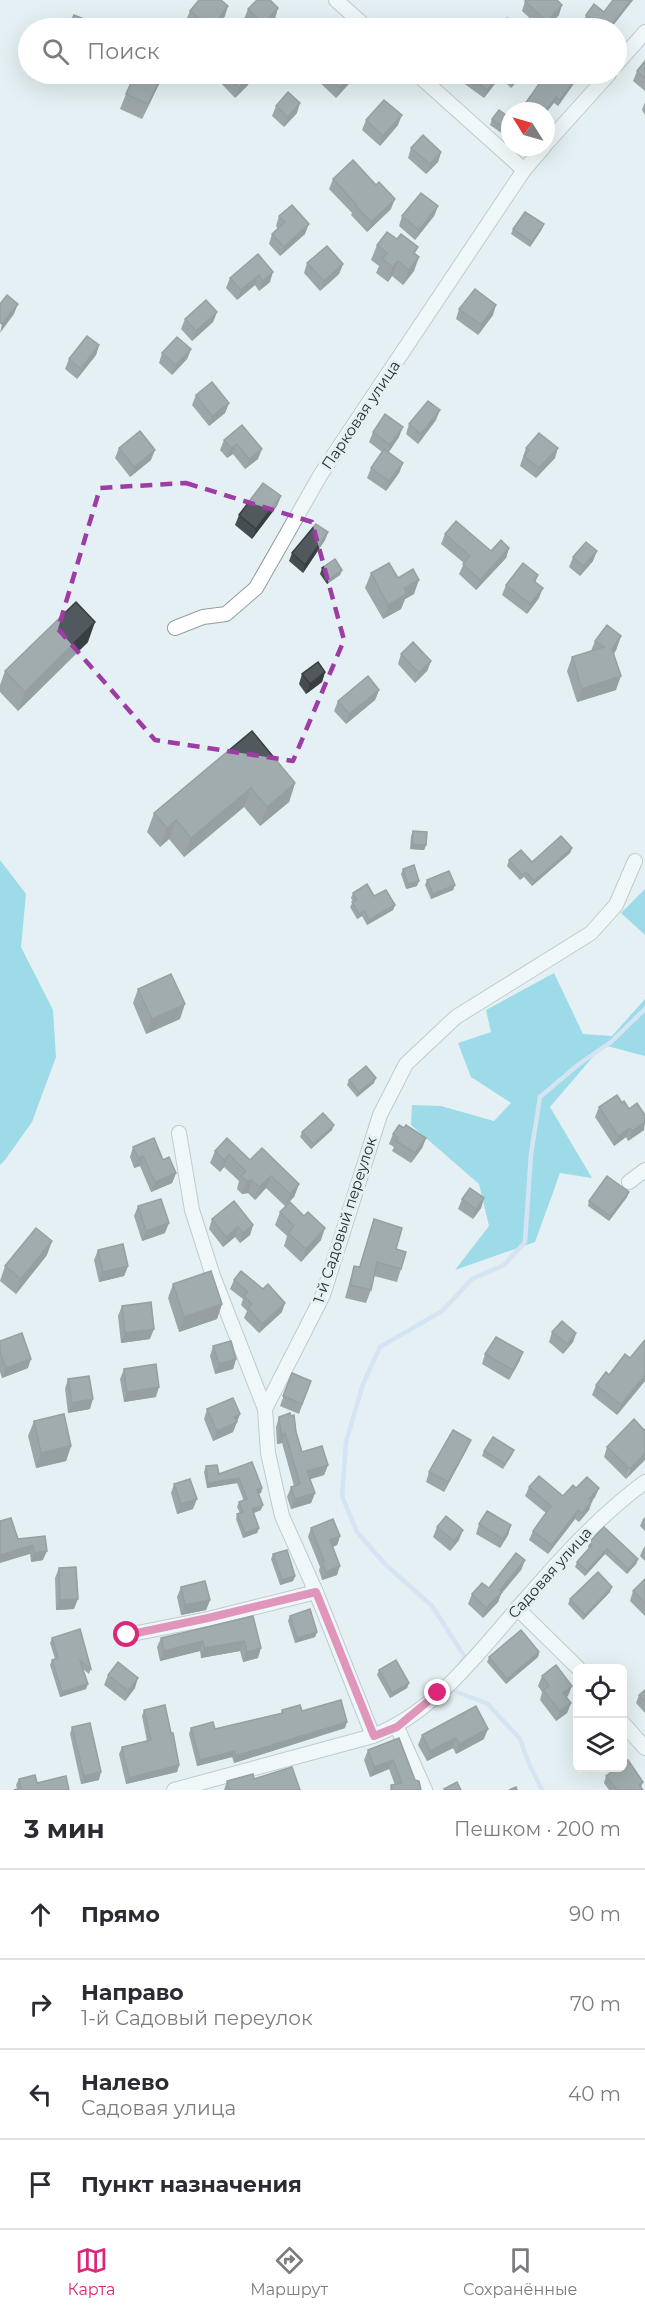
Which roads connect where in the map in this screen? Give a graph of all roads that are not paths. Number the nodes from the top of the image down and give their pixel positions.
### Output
1 (336, 0) edge
2 (357, 18) edge
3 (645, 32) edge
4 (627, 52) edge
5 (428, 84) edge
6 (600, 84) edge
7 (555, 135) edge
8 (536, 156) edge
9 (524, 170) junction
10 (175, 628) dead end
11 (636, 861) dead end
12 (179, 1133) dead end
13 (645, 1170) edge
14 (629, 1182) dead end
15 (265, 1409) junction
16 (645, 1482) edge
17 (316, 1592) junction
18 (518, 1608) junction
19 (127, 1635) dead end
20 (574, 1664) edge
21 (397, 1727) junction
22 (627, 1728) edge
23 (374, 1736) junction
24 (645, 1748) edge
25 (174, 1790) edge
26 (425, 1790) edge

1 - 2 street
3 - 4 street
5 - 9 street
6 - 7 street, Парковая улица
8 - 9 street, Парковая улица
9 - 10 street, Парковая улица
11 - 15 street, 1-й Садовый переулок
12 - 15 street
13 - 14 street
15 - 17 street
16 - 18 street, Садовая улица
17 - 19 street
17 - 23 street
18 - 20 street
18 - 21 street, Садовая улица
21 - 23 street
21 - 26 street
22 - 24 street
23 - 25 street

